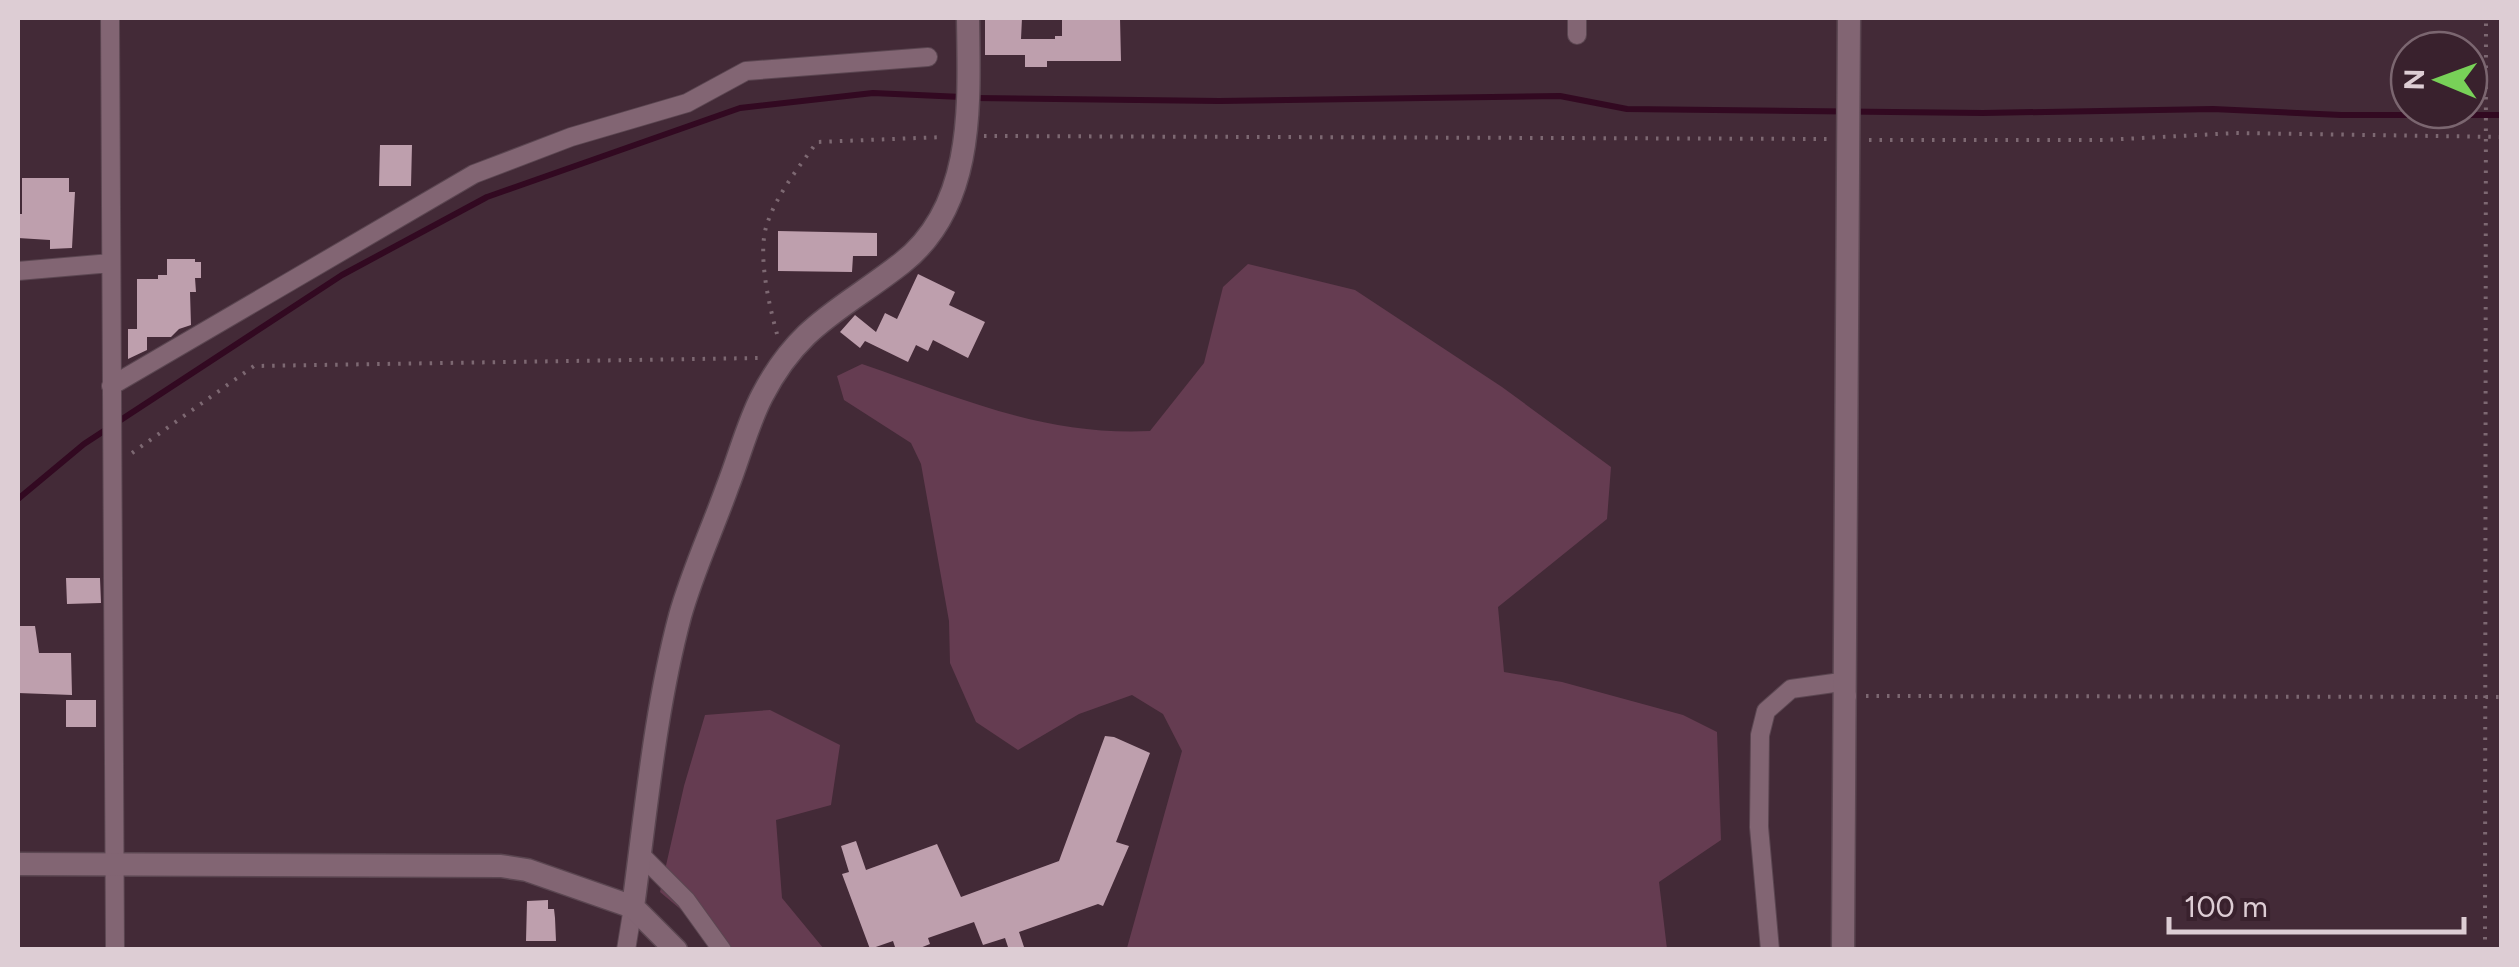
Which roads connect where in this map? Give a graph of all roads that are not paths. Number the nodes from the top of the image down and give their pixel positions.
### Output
1 (110, 18) edge
2 (968, 18) edge
3 (1849, 18) edge
4 (928, 57) dead end
5 (111, 263) junction
6 (18, 270) edge
7 (112, 386) junction
8 (1847, 696) junction
9 (640, 854) junction
10 (18, 864) edge
11 (113, 867) junction
12 (633, 907) junction
13 (116, 950) edge
14 (626, 950) edge
15 (676, 950) edge
16 (722, 950) edge
17 (1770, 950) edge
18 (1843, 950) edge

1 - 5 street
2 - 9 street
3 - 8 street
4 - 7 street
5 - 6 street
5 - 7 street
7 - 11 street
8 - 17 street
8 - 18 street
9 - 12 street
9 - 16 street
10 - 11 street
11 - 12 street
11 - 13 street
12 - 14 street
12 - 15 street

